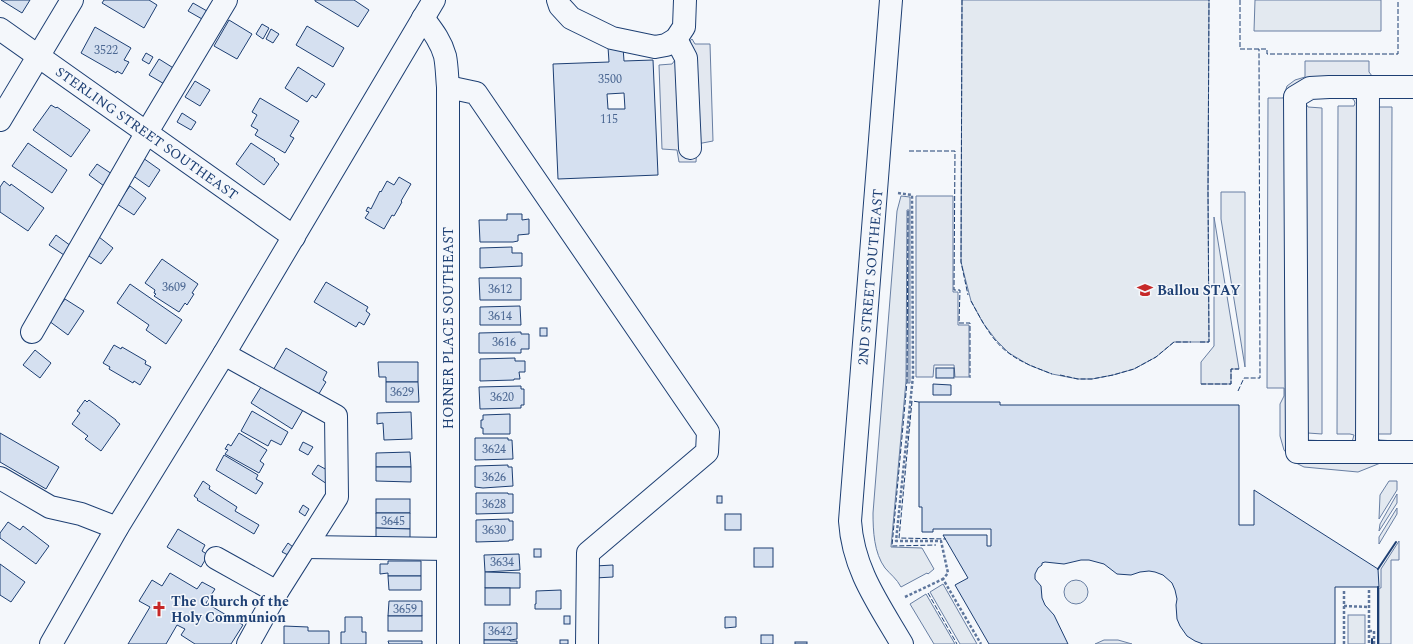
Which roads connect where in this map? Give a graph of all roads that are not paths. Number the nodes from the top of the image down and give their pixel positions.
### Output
1 (72, 0) edge
2 (226, 0) edge
3 (558, 0) edge
4 (685, 0) edge
5 (891, 0) edge
6 (429, 9) edge
7 (0, 30) edge
8 (676, 39) junction
9 (38, 56) junction
10 (448, 87) junction
11 (1368, 87) junction
12 (1413, 87) edge
13 (0, 120) edge
14 (147, 132) junction
15 (690, 148) dead end
16 (294, 237) junction
17 (32, 332) dead end
18 (224, 354) junction
19 (1367, 452) junction
20 (1413, 452) edge
21 (0, 478) edge
22 (117, 528) junction
23 (306, 547) junction
24 (448, 549) junction
25 (216, 558) dead end
26 (277, 592) junction
27 (51, 644) edge
28 (248, 644) edge
29 (448, 644) edge
30 (586, 644) edge
31 (902, 644) edge

1 - 9 street
2 - 14 street
3 - 8 street
4 - 8 street
5 - 31 street, 2ND STREET SOUTHEAST
6 - 10 street, HORNER PLACE SOUTHEAST
6 - 16 street
7 - 9 street, STERLING STREET SOUTHEAST
8 - 15 street
9 - 13 street
9 - 14 street, STERLING STREET SOUTHEAST
10 - 24 street, HORNER PLACE SOUTHEAST
10 - 30 street
11 - 12 street
11 - 19 street
11 - 19 street
14 - 16 street, STERLING STREET SOUTHEAST
14 - 17 street
16 - 18 street
18 - 22 street
18 - 23 street
19 - 20 street
21 - 22 street
22 - 27 street
23 - 24 street
23 - 26 street
24 - 29 street, HORNER PLACE SOUTHEAST
25 - 26 street
26 - 28 street

